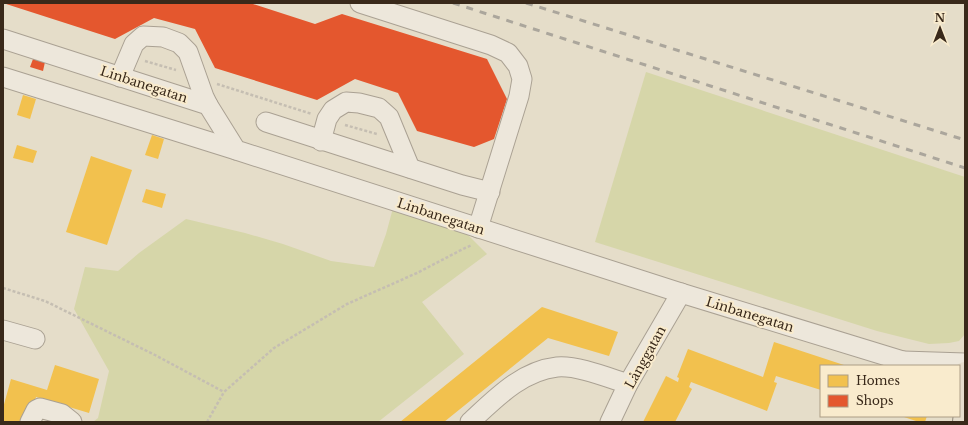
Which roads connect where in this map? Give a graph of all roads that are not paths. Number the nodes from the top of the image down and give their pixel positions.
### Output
1 (360, 3) edge
2 (3, 39) edge
3 (3, 76) edge
4 (120, 77) junction
5 (208, 105) junction
6 (266, 122) dead end
7 (321, 141) junction
8 (236, 150) junction
9 (410, 168) junction
10 (490, 192) junction
11 (476, 237) junction
12 (681, 293) junction
13 (3, 330) edge
14 (34, 339) dead end
15 (965, 363) edge
16 (908, 364) edge
17 (628, 384) junction
18 (963, 394) edge
19 (30, 422) edge
20 (72, 422) edge
21 (470, 422) edge
22 (610, 422) edge
23 (964, 422) edge

1 - 10 street
2 - 4 street, Linbanegatan
3 - 8 street, Linbanegatan
4 - 5 street, Linbanegatan
4 - 5 street
5 - 8 street
6 - 7 street
7 - 9 street
7 - 9 street
8 - 11 street, Linbanegatan
9 - 10 street
10 - 11 street
11 - 12 street, Linbanegatan
12 - 16 street, Linbanegatan
12 - 17 street, Långgatan
13 - 14 street
15 - 16 street, Linbanegatan
17 - 21 street
17 - 22 street, Långgatan
18 - 23 main road
19 - 20 street

